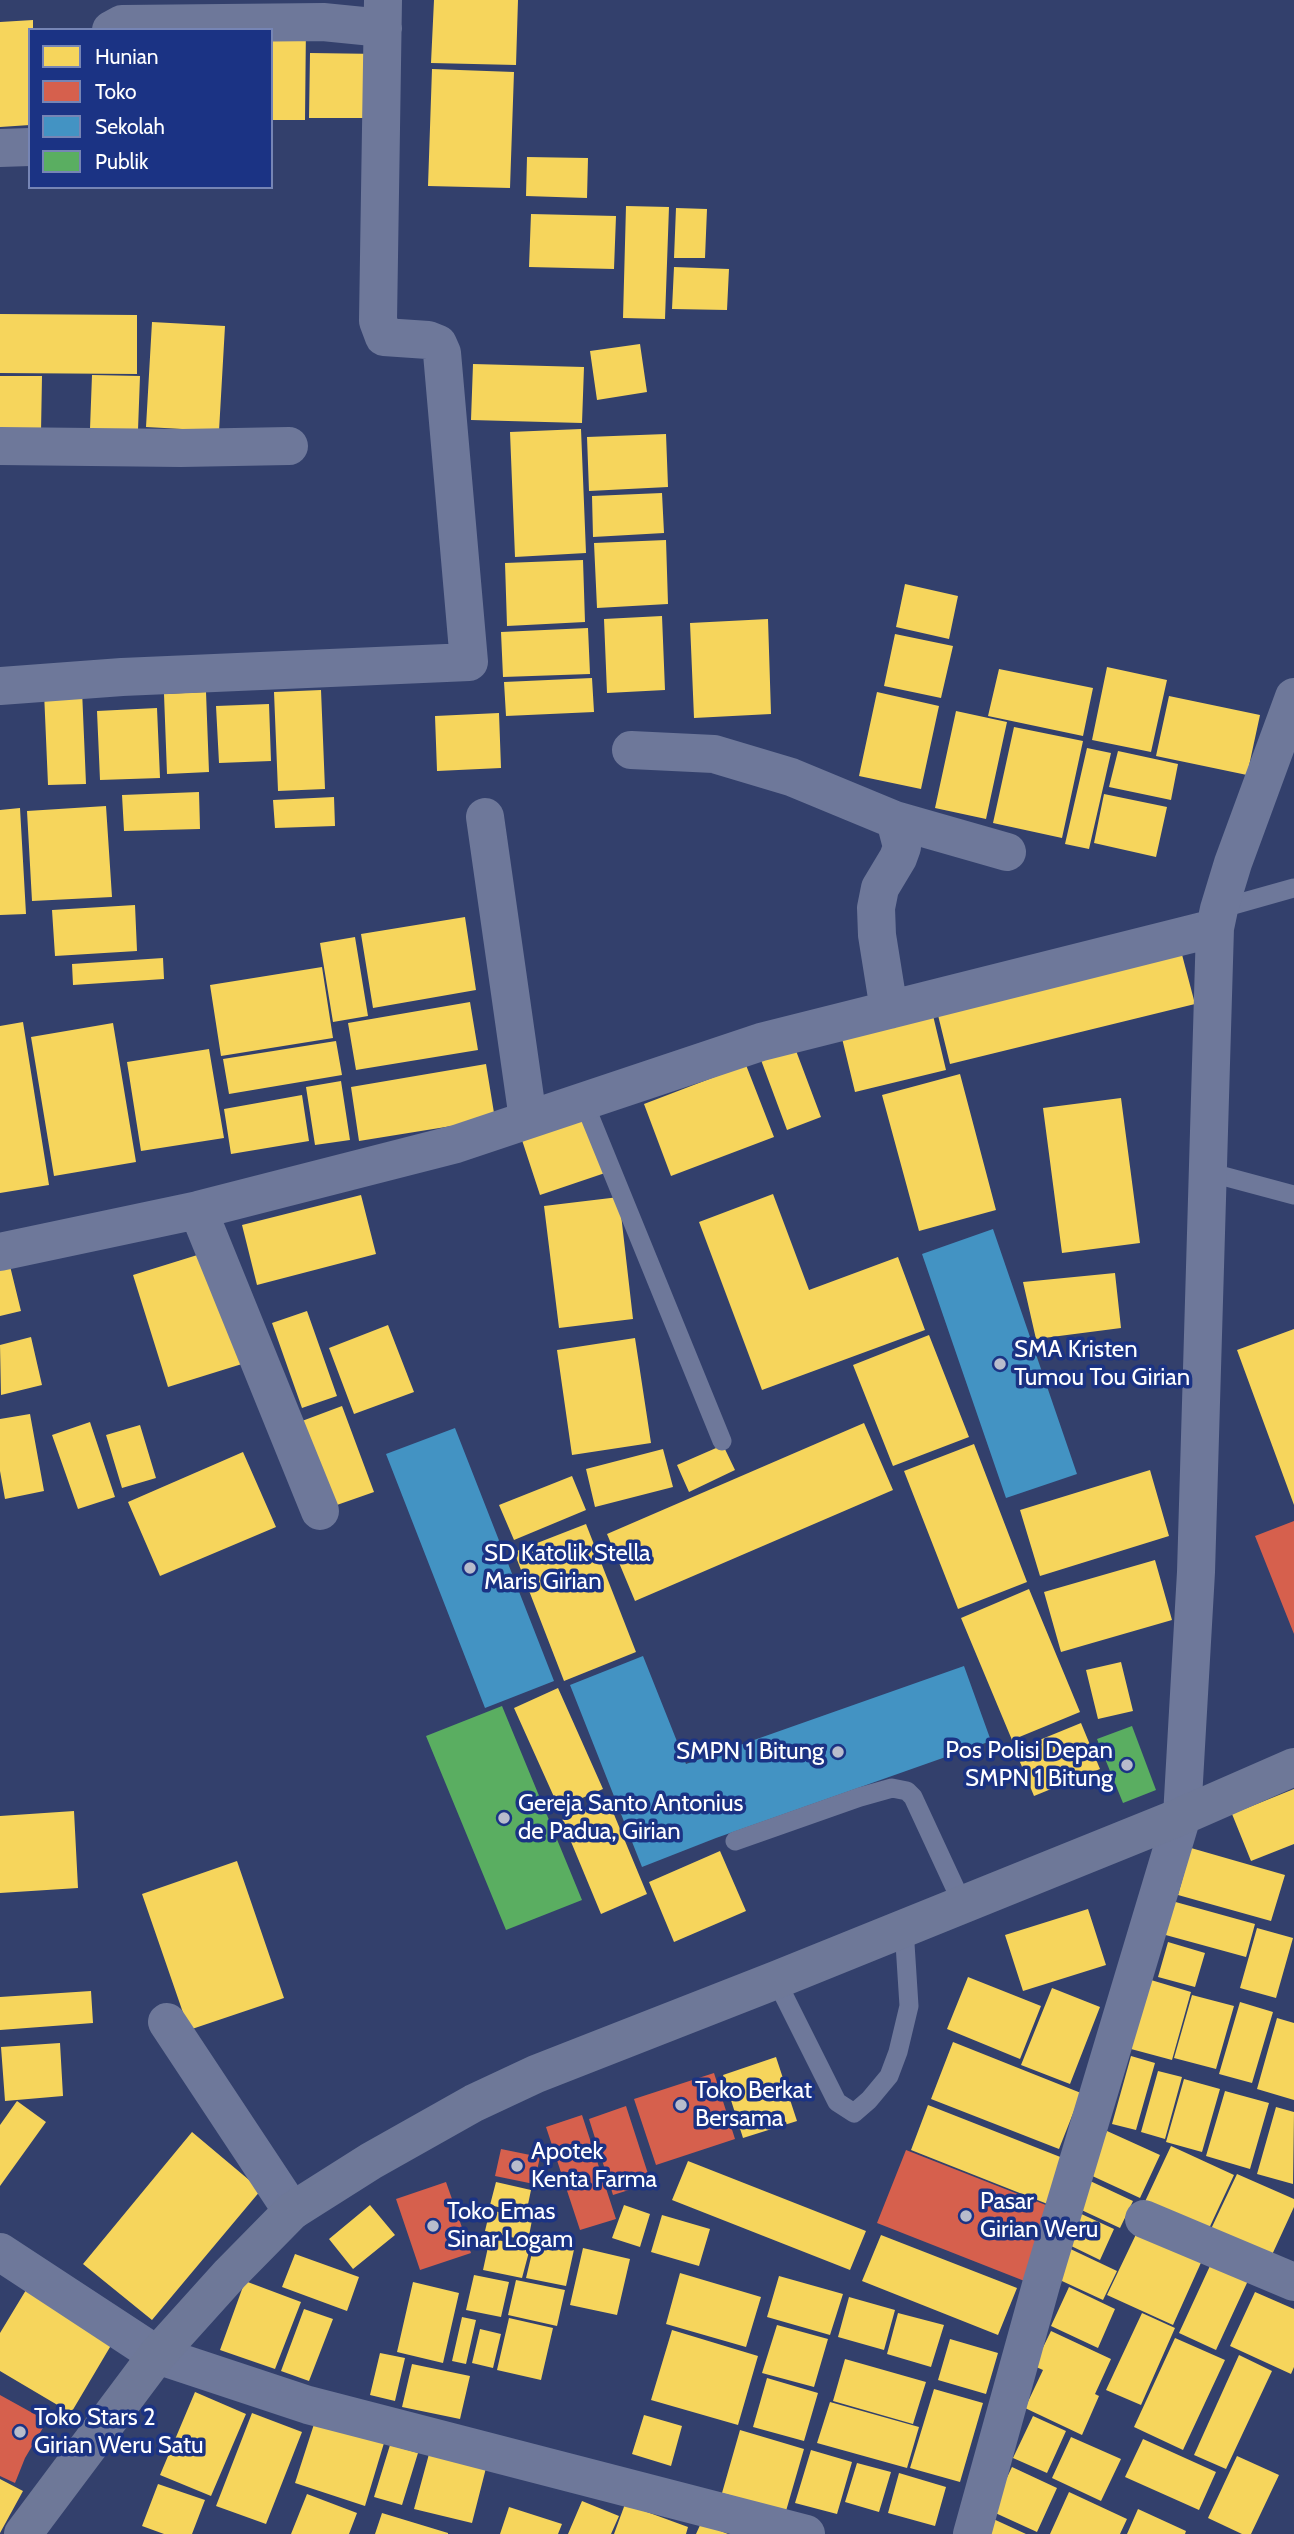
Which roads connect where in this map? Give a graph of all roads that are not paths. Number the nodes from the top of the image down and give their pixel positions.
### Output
1 (104, 0) edge
2 (383, 14) edge
3 (108, 28) edge
4 (113, 28) edge
5 (28, 147) edge
6 (0, 148) edge
7 (0, 446) edge
8 (289, 446) dead end
9 (0, 686) edge
10 (1294, 696) edge
11 (631, 750) dead end
12 (485, 817) dead end
13 (895, 820) junction
14 (1007, 852) dead end
15 (1294, 888) edge
16 (1217, 918) junction
17 (889, 1010) junction
18 (583, 1100) junction
19 (528, 1119) junction
20 (1208, 1172) junction
21 (1294, 1195) edge
22 (198, 1210) junction
23 (0, 1252) edge
24 (722, 1441) dead end
25 (320, 1511) dead end
26 (1294, 1767) edge
27 (1182, 1816) junction
28 (735, 1841) dead end
29 (963, 1905) junction
30 (904, 1928) junction
31 (776, 1980) junction
32 (167, 2022) dead end
33 (292, 2211) junction
34 (1144, 2219) dead end
35 (0, 2252) edge
36 (1294, 2282) edge
37 (157, 2355) junction
38 (23, 2534) edge
39 (806, 2534) edge
40 (972, 2534) edge

1 - 3 street
2 - 4 street
2 - 9 street
5 - 6 street
7 - 8 street
10 - 16 street
11 - 13 street
12 - 19 street
13 - 14 street
13 - 17 street
15 - 16 lane
16 - 17 street
16 - 20 street
17 - 18 street
18 - 19 street
18 - 24 lane
19 - 22 street
20 - 21 lane
20 - 27 street
22 - 23 street
22 - 25 street
26 - 27 highway
27 - 29 highway
27 - 40 street
28 - 29 lane
29 - 30 highway
30 - 31 highway
30 - 31 lane
31 - 33 highway
32 - 33 street
33 - 37 highway
34 - 36 street
35 - 37 street
37 - 38 highway
37 - 39 street

